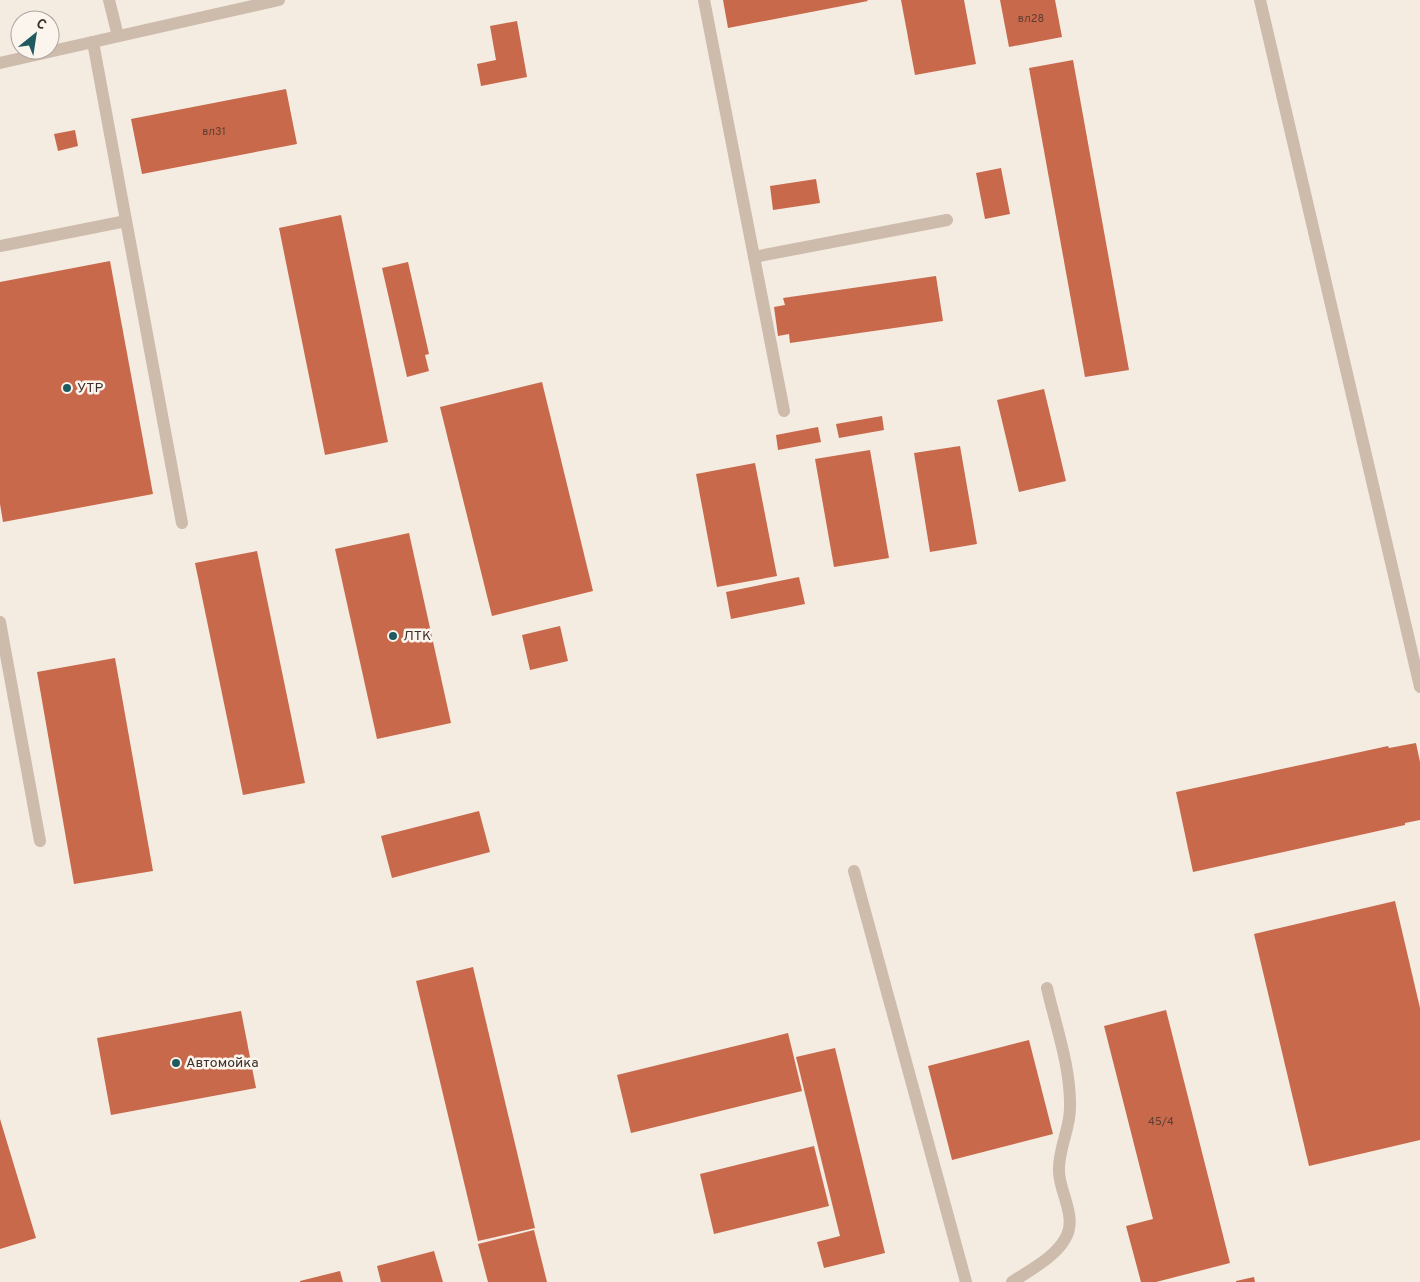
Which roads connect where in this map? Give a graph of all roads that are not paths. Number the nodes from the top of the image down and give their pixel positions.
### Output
1 (109, 0) edge
2 (279, 0) edge
3 (704, 0) edge
4 (1260, 0) edge
5 (118, 36) junction
6 (93, 42) junction
7 (0, 63) edge
8 (948, 220) dead end
9 (126, 221) junction
10 (0, 246) edge
11 (754, 257) junction
12 (784, 411) dead end
13 (182, 523) dead end
14 (0, 622) edge
15 (1420, 687) edge
16 (40, 841) dead end
17 (854, 871) dead end
18 (1047, 988) dead end
19 (966, 1282) edge
20 (1012, 1282) edge

1 - 5 street
2 - 5 street
3 - 11 street
4 - 15 street
5 - 6 street
6 - 7 street
6 - 9 street
8 - 11 street
9 - 10 street
9 - 13 street
11 - 12 street
14 - 16 street
17 - 19 street
18 - 20 street

